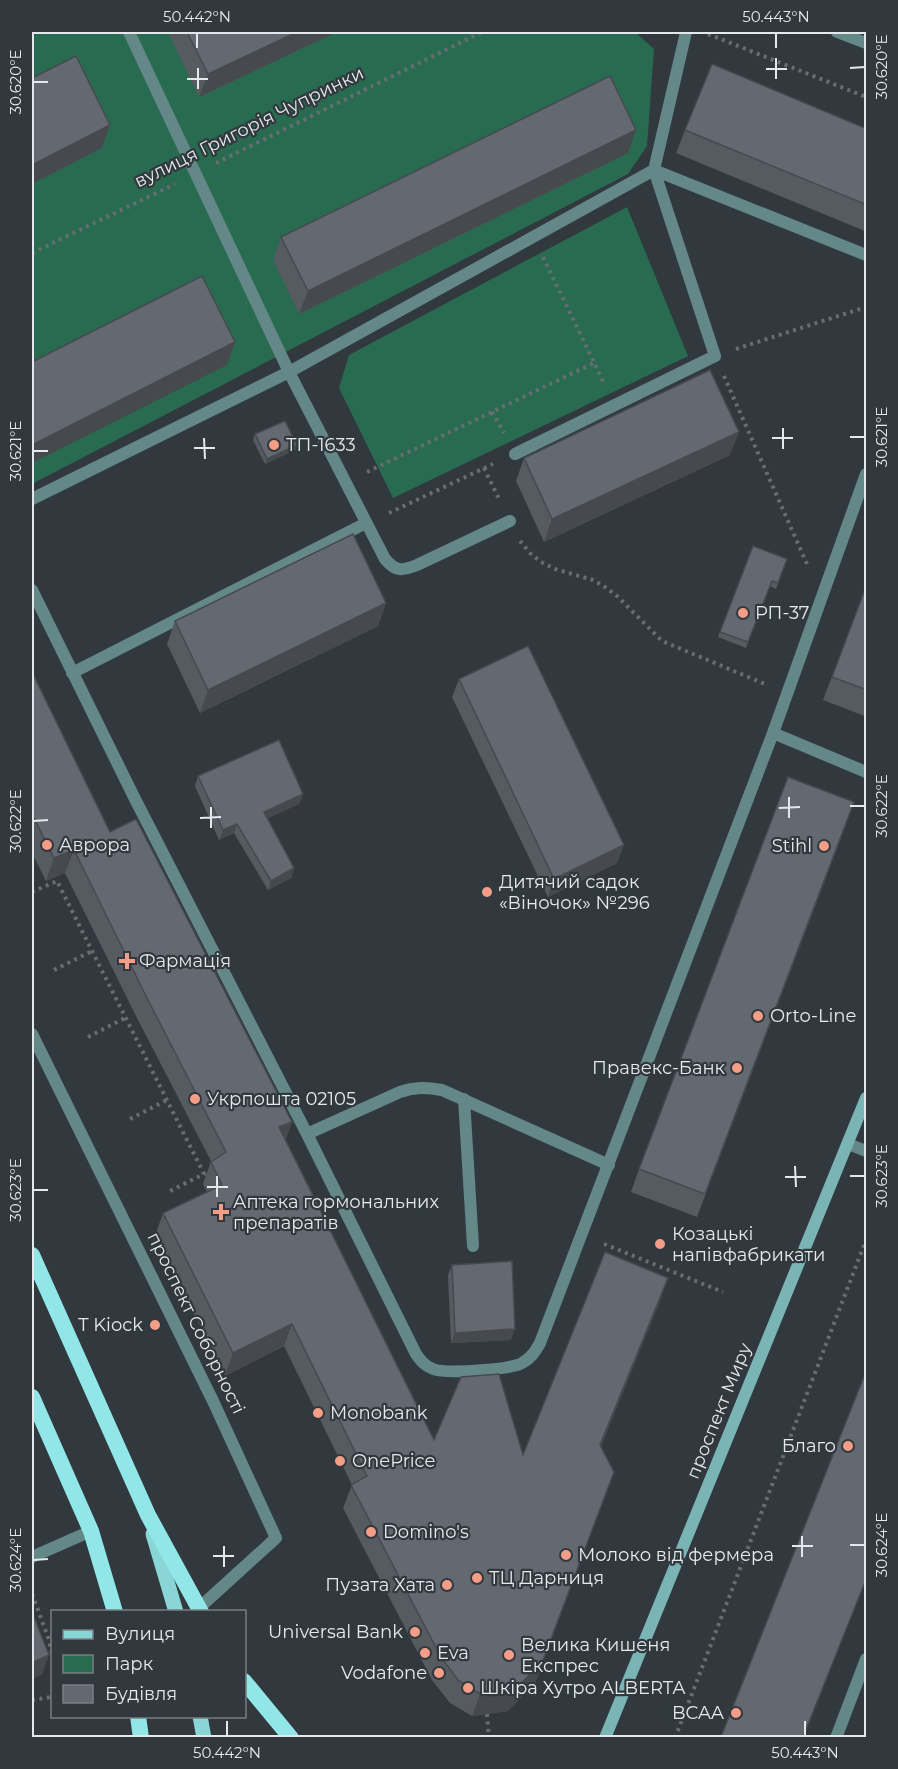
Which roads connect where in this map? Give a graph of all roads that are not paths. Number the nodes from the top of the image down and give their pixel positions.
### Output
1 (129, 32) edge
2 (686, 32) edge
3 (837, 32) edge
4 (867, 43) edge
5 (654, 170) junction
6 (867, 255) edge
7 (289, 372) junction
8 (514, 454) road end
9 (867, 474) edge
10 (32, 499) edge
11 (510, 521) road end
12 (366, 523) junction
13 (32, 590) edge
14 (72, 673) junction
15 (773, 734) junction
16 (867, 772) edge
17 (32, 1034) edge
18 (867, 1098) edge
19 (464, 1100) junction
20 (307, 1134) junction
21 (848, 1144) junction
22 (867, 1151) edge
23 (609, 1165) junction
24 (473, 1246) dead end
25 (32, 1255) edge
26 (32, 1397) edge
27 (148, 1515) junction
28 (91, 1531) junction
29 (32, 1557) edge
30 (115, 1610) edge
31 (176, 1610) edge
32 (200, 1610) edge
33 (867, 1659) edge
34 (246, 1683) edge
35 (138, 1718) edge
36 (200, 1718) edge
37 (141, 1737) edge
38 (204, 1737) edge
39 (291, 1737) edge
40 (605, 1737) edge
41 (836, 1737) edge

1 - 7 street
2 - 5 street
3 - 4 street
5 - 6 street
5 - 7 street
5 - 8 street
7 - 10 street
7 - 12 street
9 - 15 street
11 - 12 street
12 - 14 street
13 - 14 street
14 - 20 street
15 - 16 street
15 - 23 street
17 - 32 street, проспект Соборності
18 - 21 main road, проспект Миру
19 - 20 street
19 - 23 street
19 - 24 street
20 - 23 street
21 - 22 street
21 - 40 main road, проспект Миру
25 - 27 highway, проспект Соборності
26 - 28 highway
27 - 31 main road, проспект Соборності
27 - 32 highway, проспект Соборності
28 - 29 street
28 - 30 highway
33 - 41 street
34 - 39 highway
35 - 37 highway
36 - 38 main road

